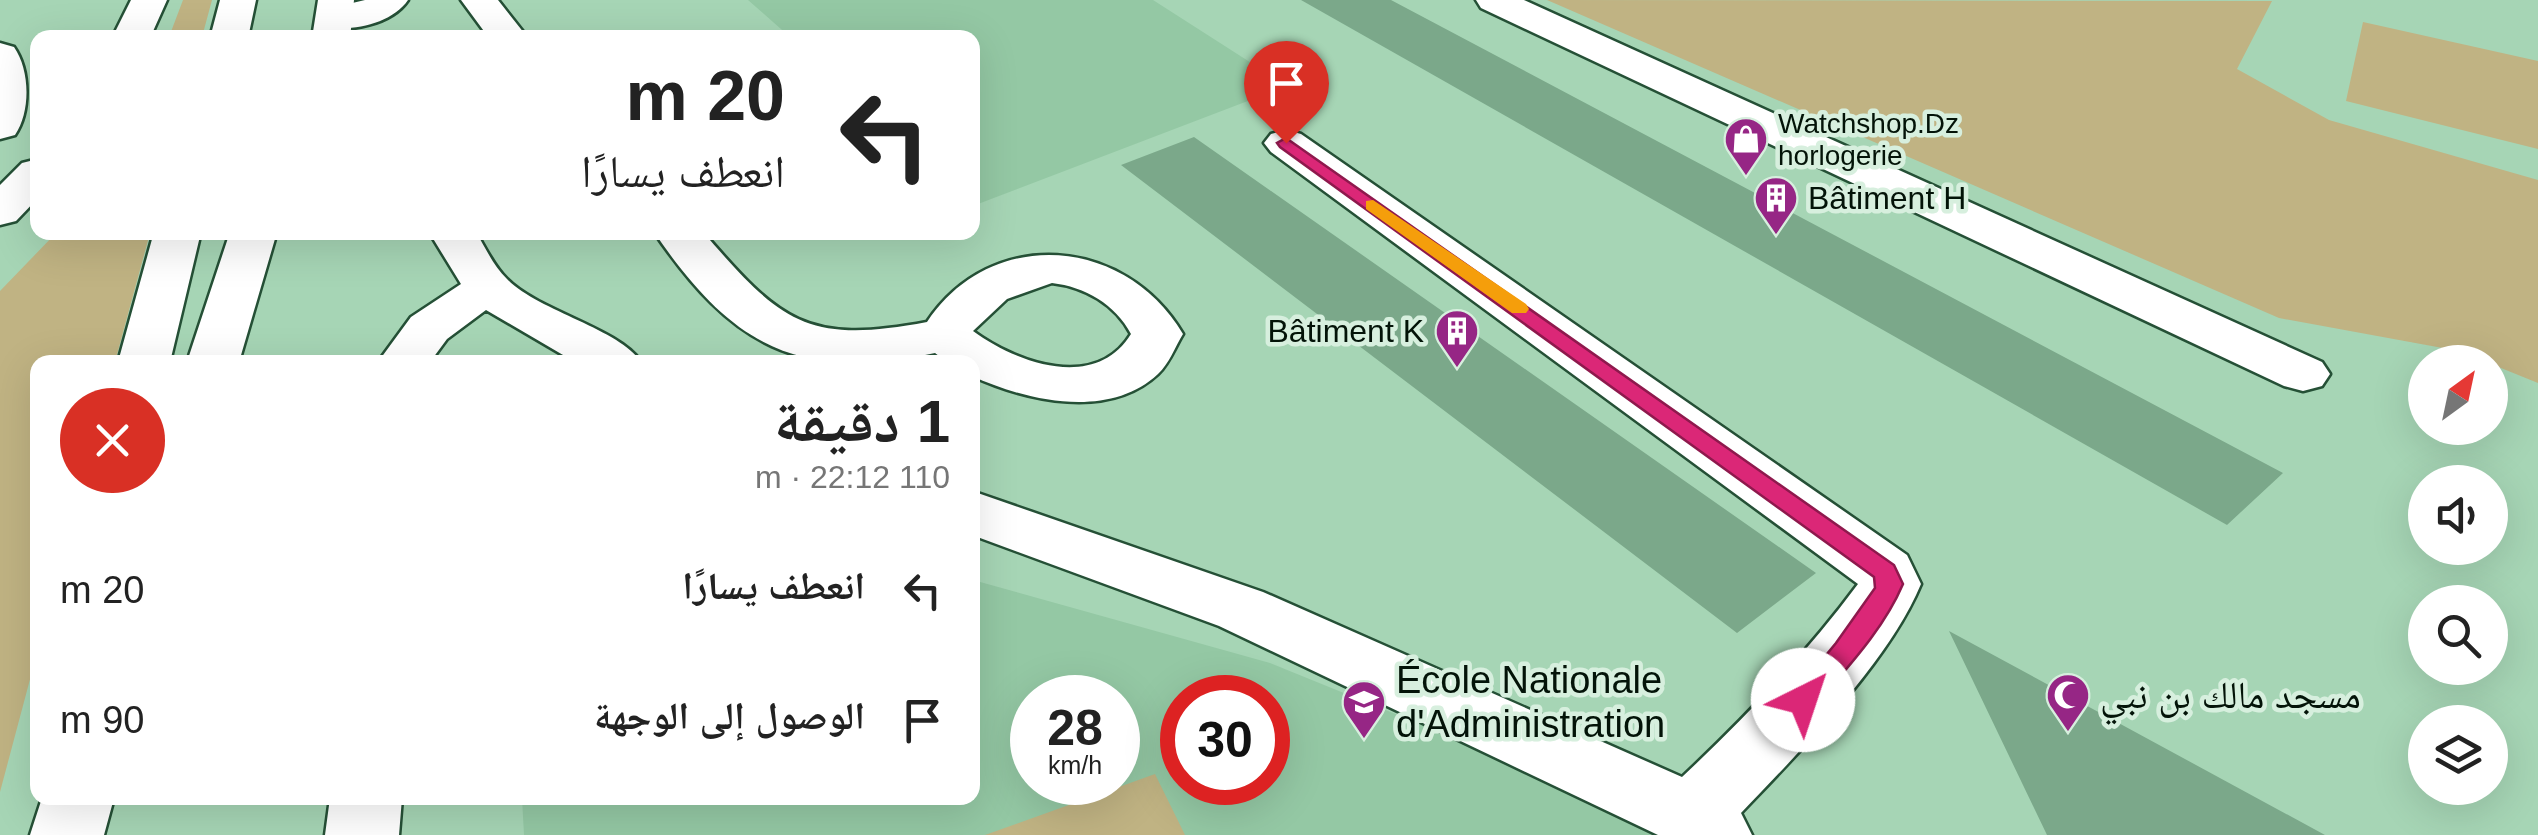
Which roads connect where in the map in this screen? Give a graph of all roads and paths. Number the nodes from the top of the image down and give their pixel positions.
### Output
1 (149, 0) edge
2 (238, 0) edge
3 (390, 0) edge
4 (479, 0) edge
5 (1494, 0) edge
6 (334, 18) edge
7 (135, 30) edge
8 (231, 30) edge
9 (503, 30) edge
10 (0, 55) edge
11 (0, 126) edge
12 (1286, 143) dead end
13 (30, 180) edge
14 (0, 211) edge
15 (176, 240) edge
16 (251, 240) edge
17 (457, 240) edge
18 (685, 240) edge
19 (489, 290) junction
20 (945, 336) dead end
21 (146, 355) edge
22 (214, 355) edge
23 (408, 355) edge
24 (601, 355) edge
25 (2302, 374) dead end
26 (980, 515) edge
27 (42, 805) edge
28 (76, 805) edge
29 (365, 805) edge
30 (1703, 826) edge
31 (35, 835) edge
32 (67, 835) edge
33 (362, 835) edge

1 - 7 main road
2 - 8 main road
3 - 6 main road
4 - 9 main road
5 - 25 main road
10 - 11 main road
12 - 30 main road
13 - 14 main road
15 - 21 main road
16 - 22 main road
17 - 19 main road
18 - 20 main road
19 - 23 main road
19 - 24 main road
26 - 30 main road
27 - 31 main road
28 - 32 main road
29 - 33 main road

